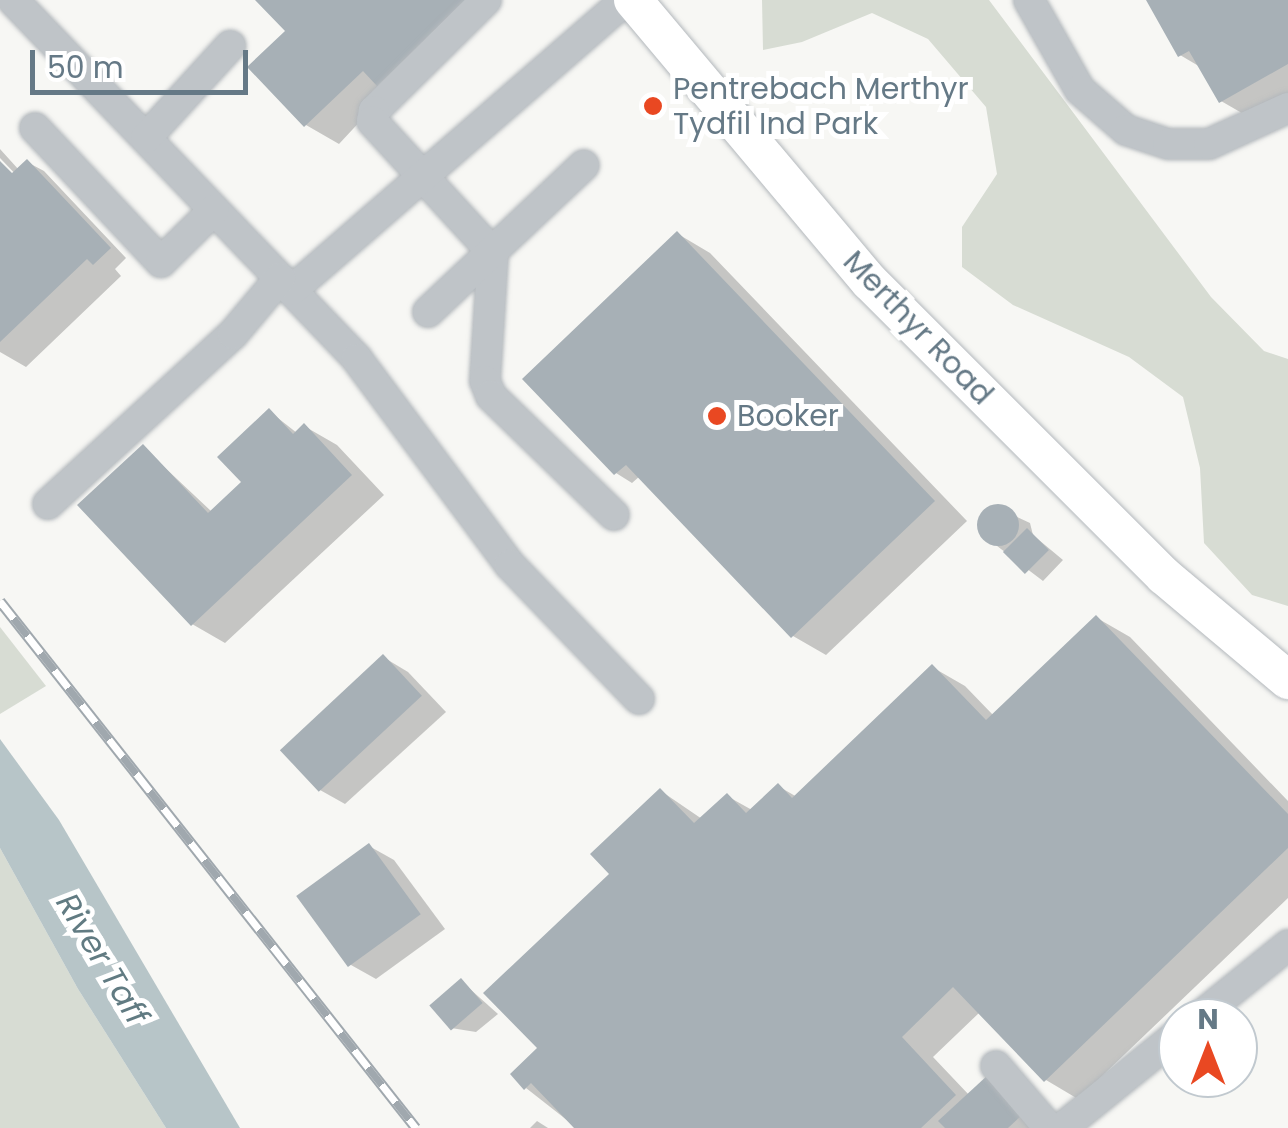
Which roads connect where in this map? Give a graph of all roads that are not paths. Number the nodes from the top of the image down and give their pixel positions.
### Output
1 (13, 0) edge
2 (486, 0) edge
3 (630, 0) edge
4 (1030, 0) edge
5 (230, 46) dead end
6 (1288, 108) edge
7 (35, 128) dead end
8 (146, 138) junction
9 (584, 165) dead end
10 (422, 178) junction
11 (214, 210) junction
12 (493, 253) junction
13 (286, 284) junction
14 (428, 312) dead end
15 (48, 504) dead end
16 (614, 515) dead end
17 (1230, 630) junction
18 (1288, 650) edge
19 (1288, 680) edge
20 (640, 699) dead end
21 (1288, 945) edge
22 (1223, 998) edge
23 (1158, 1050) edge
24 (996, 1066) dead end
25 (1049, 1128) edge
26 (1062, 1128) edge

1 - 8 lane
2 - 10 lane
3 - 10 lane
3 - 17 main road, Merthyr Road
4 - 6 lane
5 - 8 lane
7 - 11 lane
8 - 11 lane
9 - 12 lane
10 - 12 lane
10 - 13 lane
11 - 13 lane
12 - 14 lane
12 - 16 lane
13 - 15 lane
13 - 20 lane
17 - 18 main road, Merthyr Road
17 - 19 main road, Merthyr Road
21 - 22 lane
23 - 26 lane
24 - 25 lane

